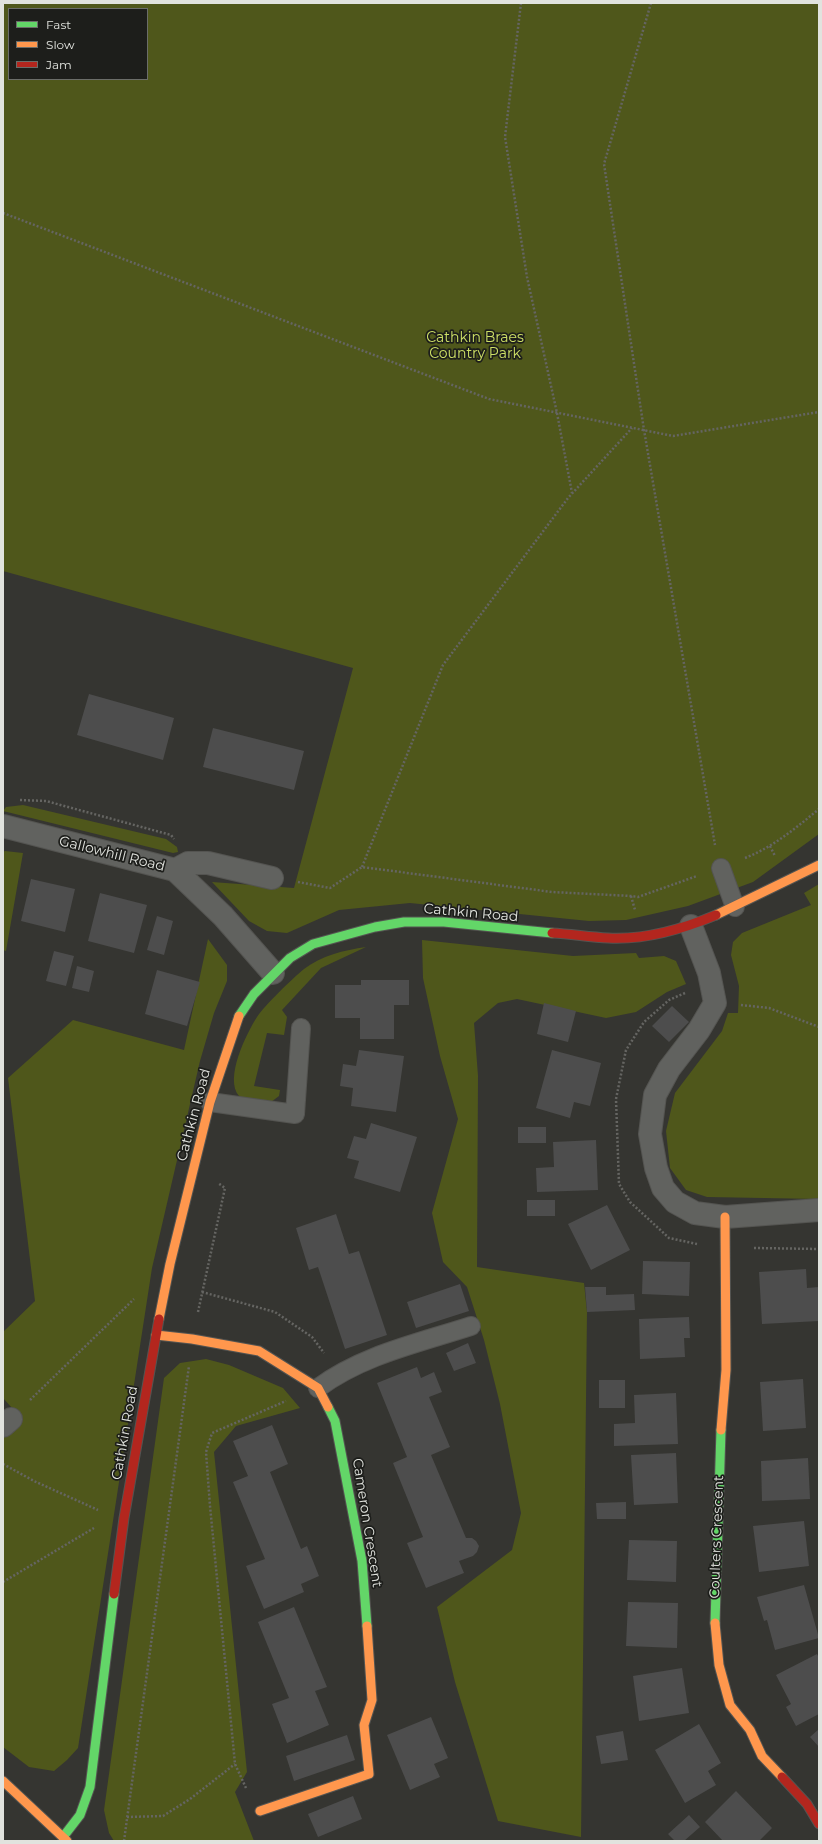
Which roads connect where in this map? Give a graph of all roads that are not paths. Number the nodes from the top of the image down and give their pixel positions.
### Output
1 (3, 826) edge
2 (819, 865) edge
3 (182, 866) junction
4 (721, 868) road end
5 (272, 878) road end
6 (735, 907) junction
7 (691, 926) junction
8 (273, 973) junction
9 (302, 1028) dead end
10 (210, 1102) junction
11 (819, 1210) edge
12 (724, 1217) junction
13 (471, 1326) dead end
14 (156, 1335) junction
15 (318, 1388) junction
16 (3, 1782) edge
17 (260, 1811) road end
18 (819, 1824) edge
19 (65, 1839) edge

1 - 3 street, Gallowhill Road
2 - 6 main road, Cathkin Road
3 - 5 street
3 - 8 street, Gallowhill Road
4 - 6 lane
6 - 7 main road, Cathkin Road
7 - 8 main road, Cathkin Road
7 - 12 street
8 - 10 main road, Cathkin Road
9 - 10 lane
10 - 14 main road, Cathkin Road
11 - 12 street
12 - 18 main road, Coulters Crescent
13 - 15 lane
14 - 15 main road
14 - 19 main road, Cathkin Road
15 - 17 main road, Cameron Crescent
16 - 19 main road

